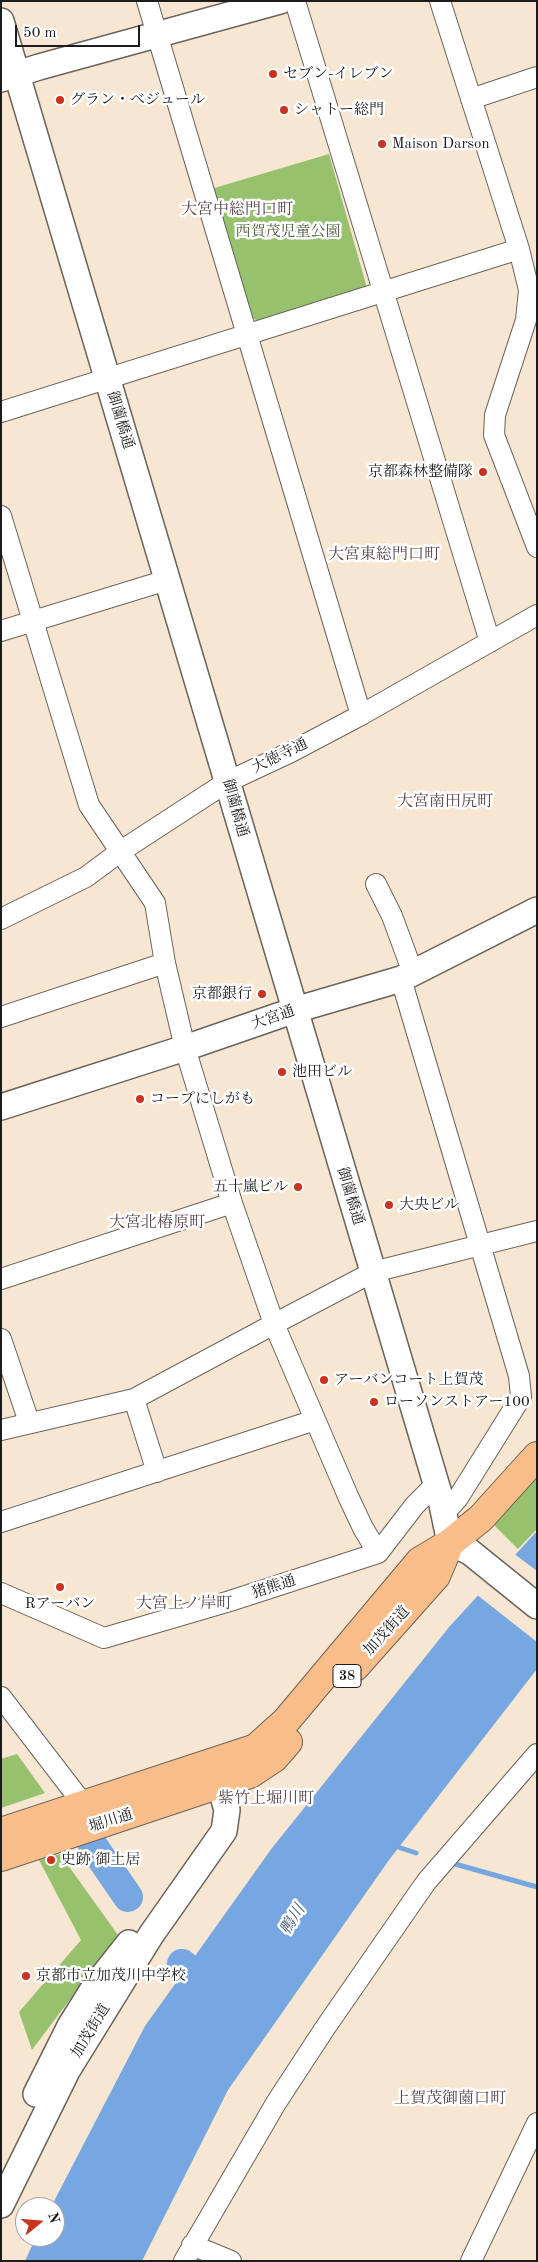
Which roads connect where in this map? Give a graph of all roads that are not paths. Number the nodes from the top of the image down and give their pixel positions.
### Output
1 (147, 1) edge
2 (280, 1) edge
3 (296, 1) edge
4 (440, 1) edge
5 (1, 21) edge
6 (157, 36) junction
7 (9, 77) edge
8 (537, 77) edge
9 (471, 99) junction
10 (519, 249) junction
11 (384, 292) junction
12 (531, 319) edge
13 (246, 335) junction
14 (107, 378) junction
15 (1, 412) edge
16 (1, 516) edge
17 (537, 547) edge
18 (167, 580) junction
19 (537, 615) edge
20 (33, 622) junction
21 (1, 631) edge
22 (490, 642) junction
23 (360, 715) junction
24 (227, 782) junction
25 (121, 850) junction
26 (376, 884) dead end
27 (537, 910) edge
28 (3, 914) edge
29 (165, 963) junction
30 (407, 976) junction
31 (295, 1010) junction
32 (1, 1017) edge
33 (185, 1048) junction
34 (1, 1106) edge
35 (232, 1203) junction
36 (537, 1231) edge
37 (479, 1246) junction
38 (373, 1272) junction
39 (1, 1279) edge
40 (274, 1324) junction
41 (1, 1339) edge
42 (134, 1399) junction
43 (315, 1420) junction
44 (29, 1422) junction
45 (1, 1430) edge
46 (537, 1456) edge
47 (157, 1472) junction
48 (436, 1484) junction
49 (443, 1515) junction
50 (1, 1522) edge
51 (460, 1548) junction
52 (378, 1553) junction
53 (3, 1589) edge
54 (537, 1606) edge
55 (1, 1697) edge
56 (537, 1754) edge
57 (213, 1780) junction
58 (84, 1805) junction
59 (1, 1832) edge
60 (1, 1857) edge
61 (537, 2123) edge
62 (1, 2172) edge
63 (1, 2205) edge
64 (188, 2253) edge
65 (231, 2261) edge
66 (471, 2261) edge

1 - 6 street
2 - 6 street
3 - 11 street
4 - 9 street
5 - 7 street, 御薗橋通
6 - 7 street
6 - 13 street
7 - 14 street, 御薗橋通
8 - 9 street
9 - 10 street
10 - 11 street
10 - 12 street
11 - 13 street
11 - 22 street
12 - 17 street
13 - 14 street
13 - 23 street
14 - 15 street
14 - 18 street, 御薗橋通
16 - 20 street
18 - 20 street
18 - 24 street, 御薗橋通
19 - 22 street, 大徳寺通
20 - 21 street
20 - 25 street
22 - 23 street, 大徳寺通
23 - 24 street, 大徳寺通
24 - 25 street, 大徳寺通
24 - 31 street, 御薗橋通
25 - 28 street, 大徳寺通
25 - 29 street
26 - 30 street
27 - 30 street, 大宮通
29 - 32 street
29 - 33 street
30 - 31 street, 大宮通
30 - 37 street
31 - 33 street, 大宮通
31 - 38 street, 御薗橋通
33 - 34 street, 大宮通
33 - 35 street
35 - 39 street
35 - 40 street
36 - 37 street
37 - 38 street
37 - 49 street
38 - 40 street
38 - 48 street, 御薗橋通
40 - 42 street
40 - 43 street
41 - 44 street
42 - 44 street
42 - 47 street
43 - 47 street
43 - 52 street
44 - 45 street
46 - 51 main road, 加茂街道 / 38
47 - 50 street
48 - 49 street, 御薗橋通
48 - 52 street
49 - 51 street, 御薗橋通
51 - 54 street
51 - 57 main road, 加茂街道 / 38
52 - 53 street, 猪熊通
55 - 58 street
56 - 64 street
57 - 58 main road, 堀川通 / 38
57 - 60 main road, 堀川通 / 38
57 - 62 street, 加茂街道
57 - 63 street, 加茂街道
58 - 59 main road, 堀川通 / 38
61 - 66 street
64 - 65 street

